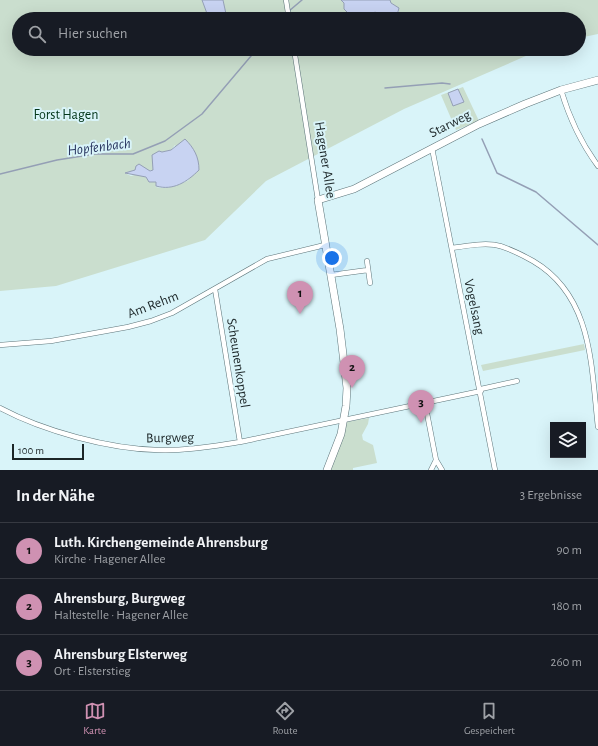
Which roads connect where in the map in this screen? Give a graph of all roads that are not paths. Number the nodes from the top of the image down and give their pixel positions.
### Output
1 (286, 0) edge
2 (288, 12) edge
3 (295, 56) edge
4 (598, 80) edge
5 (561, 90) junction
6 (432, 148) junction
7 (598, 166) edge
8 (318, 200) junction
9 (325, 245) junction
10 (452, 248) junction
11 (367, 261) dead end
12 (368, 270) junction
13 (331, 275) junction
14 (370, 283) dead end
15 (215, 288) junction
16 (0, 345) edge
17 (517, 381) dead end
18 (481, 390) junction
19 (425, 403) junction
20 (0, 408) edge
21 (344, 419) junction
22 (598, 427) edge
23 (240, 442) junction
24 (436, 460) junction
25 (327, 470) edge
26 (431, 470) edge
27 (442, 470) edge
28 (495, 470) edge

1 - 2 street
3 - 8 street, Hagener Allee
4 - 5 street, Starweg
5 - 6 street, Starweg
5 - 7 street
6 - 8 street, Starweg
6 - 10 street, Vogelsang
8 - 9 street, Hagener Allee
9 - 13 street, Hagener Allee
9 - 15 street, Am Rehm
10 - 18 street, Vogelsang
10 - 22 street
11 - 12 street
12 - 13 street
12 - 14 street
13 - 21 street, Hagener Allee
15 - 16 street, Am Rehm
15 - 23 street, Scheunenkoppel
17 - 18 street, Burgweg
18 - 19 street, Burgweg
18 - 28 street, Vogelsang
19 - 21 street, Burgweg
19 - 24 street
20 - 23 street, Burgweg
21 - 23 street, Burgweg
21 - 25 street, Hagener Allee
24 - 26 street
24 - 27 street

